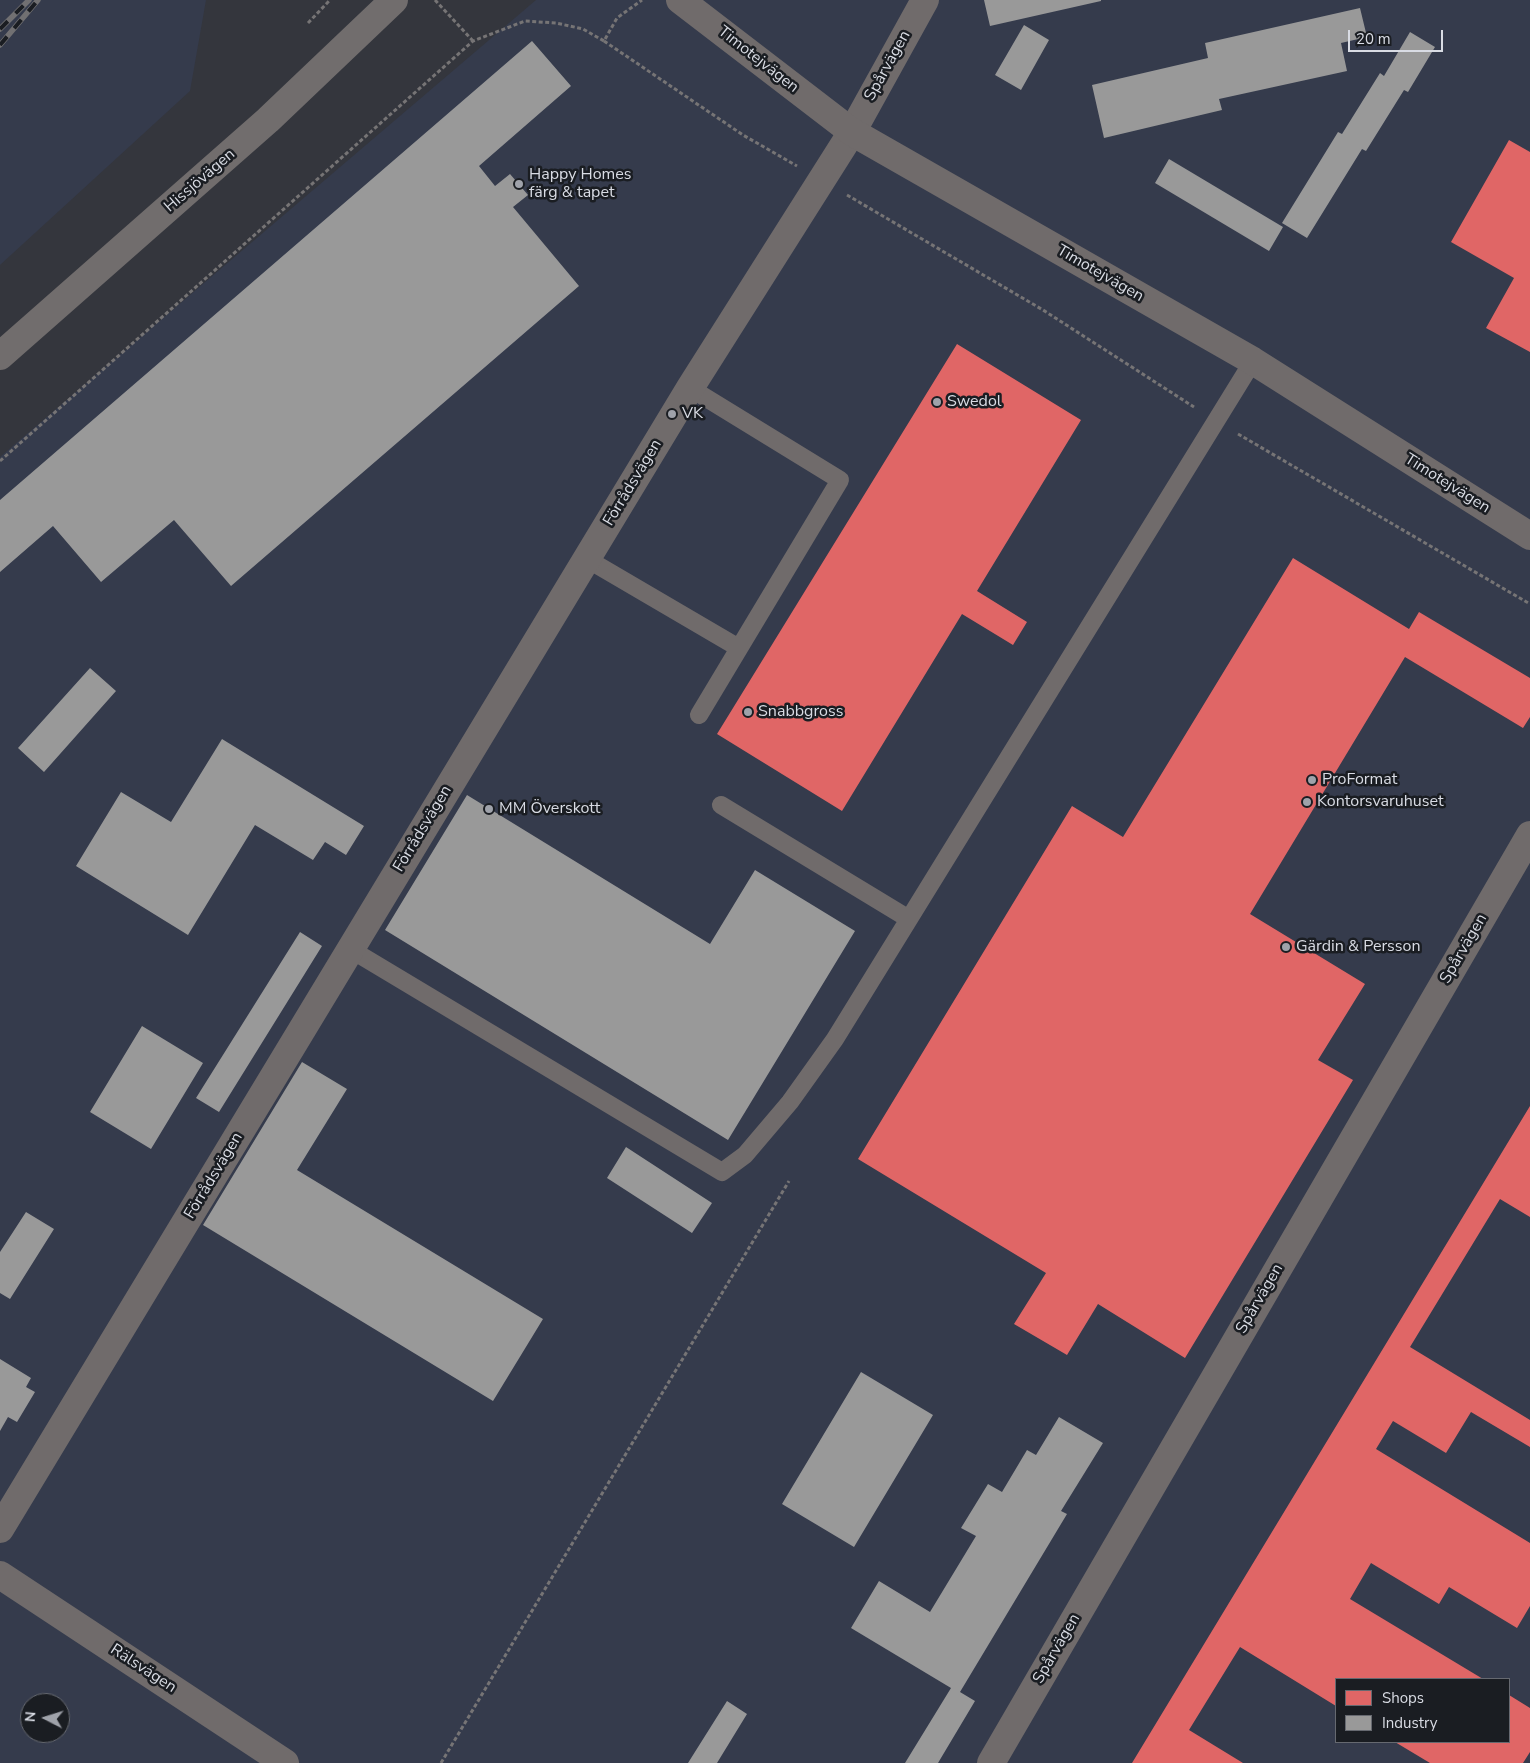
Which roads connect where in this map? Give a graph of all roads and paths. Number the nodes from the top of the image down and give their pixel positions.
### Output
1 (330, 0) edge
2 (394, 0) edge
3 (435, 0) edge
4 (642, 0) edge
5 (680, 0) edge
6 (924, 0) edge
7 (308, 23) dead end
8 (472, 41) junction
9 (604, 41) junction
10 (852, 132) junction
11 (822, 181) junction
12 (0, 356) edge
13 (1253, 361) junction
14 (690, 388) junction
15 (1216, 421) junction
16 (0, 461) edge
17 (1530, 536) edge
18 (587, 558) junction
19 (1530, 604) edge
20 (739, 648) junction
21 (699, 715) dead end
22 (721, 805) dead end
23 (1530, 835) edge
24 (909, 918) junction
25 (350, 949) junction
26 (789, 1181) dead end
27 (0, 1529) edge
28 (0, 1575) edge
29 (285, 1763) edge
30 (441, 1763) edge
31 (991, 1763) edge

1 - 7 path
2 - 12 main road, Hissjövägen
3 - 8 path
4 - 9 path
5 - 10 street, Timotejvägen
6 - 10 street, Spårvägen
8 - 9 path
8 - 16 path
9 - 11 path
10 - 11 street, Förrådsvägen
10 - 13 street, Timotejvägen
11 - 14 street, Förrådsvägen
11 - 15 path
13 - 15 lane
13 - 17 street, Timotejvägen
14 - 18 street, Förrådsvägen
14 - 20 lane
15 - 19 path
15 - 24 lane
18 - 20 lane
18 - 25 street, Förrådsvägen
20 - 21 lane
22 - 24 lane
23 - 31 street, Spårvägen
24 - 25 lane
25 - 27 street, Förrådsvägen
26 - 30 path
28 - 29 street, Rälsvägen

